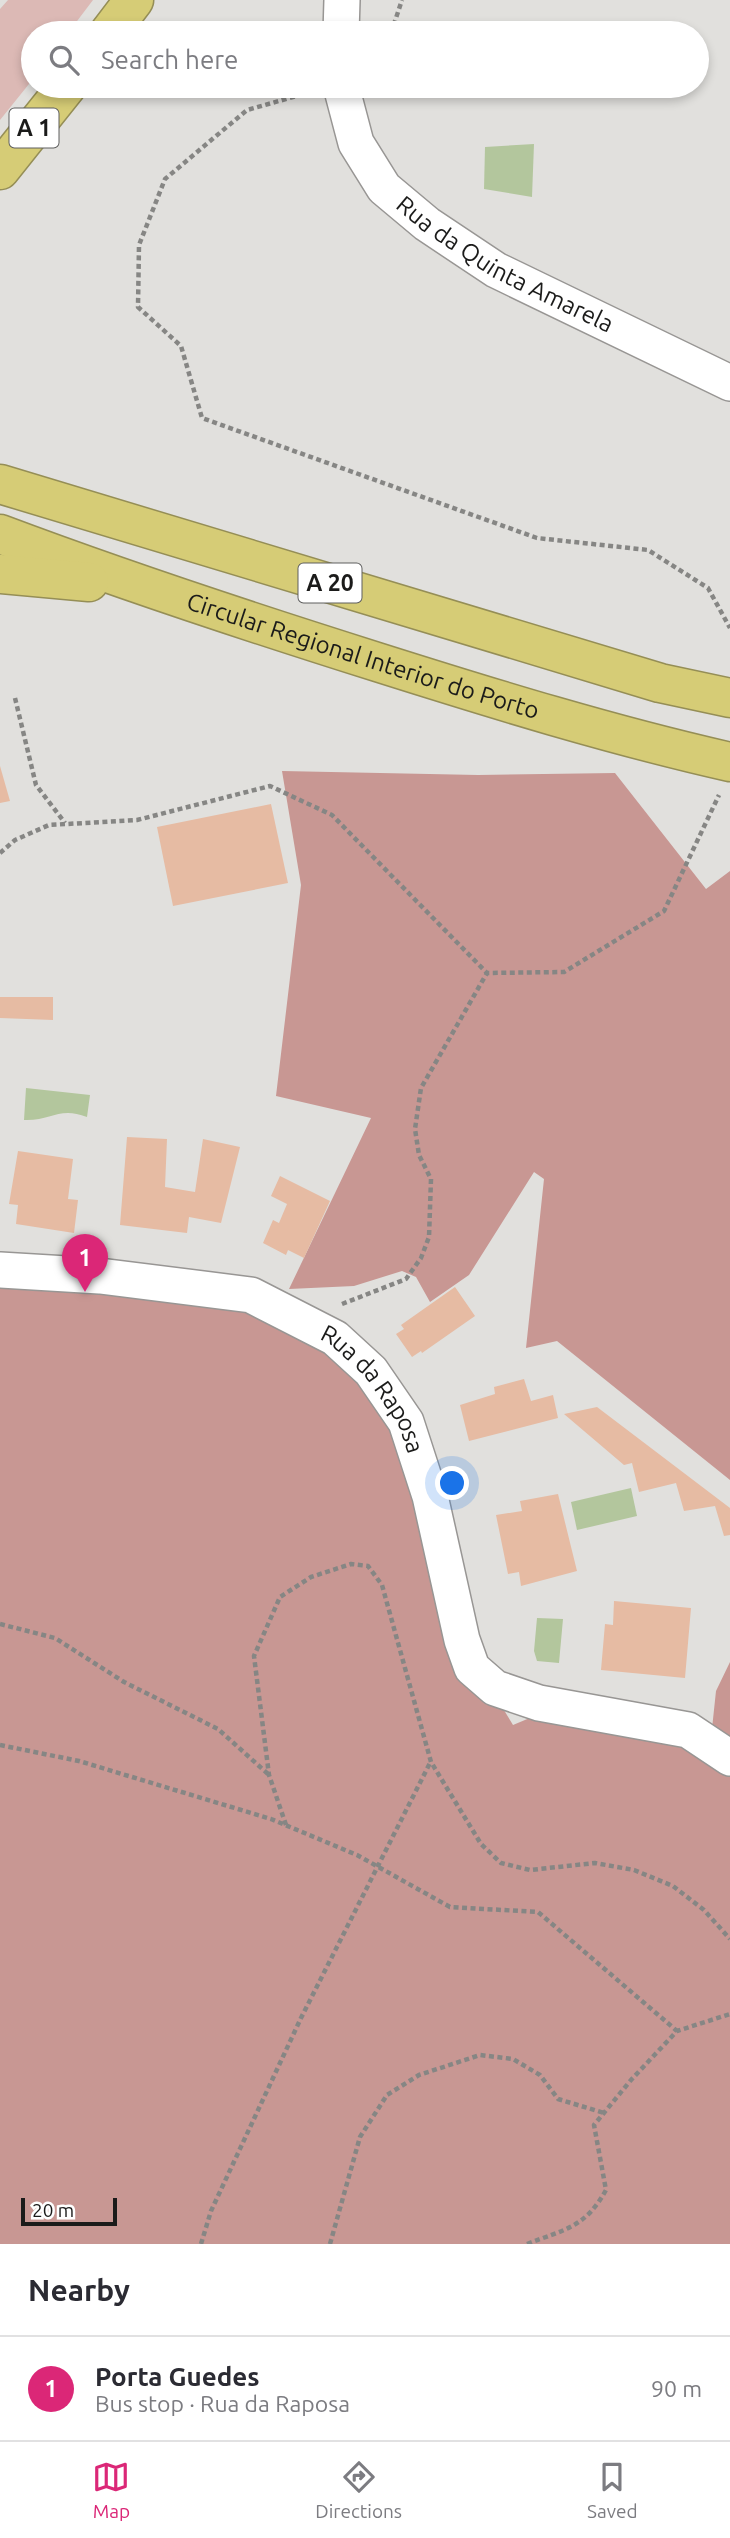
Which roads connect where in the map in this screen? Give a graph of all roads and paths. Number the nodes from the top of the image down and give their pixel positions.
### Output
1 (134, 0) edge
2 (342, 0) edge
3 (402, 0) edge
4 (118, 21) edge
5 (341, 21) edge
6 (395, 21) edge
7 (57, 98) edge
8 (292, 98) edge
9 (335, 98) edge
10 (0, 170) edge
11 (730, 383) edge
12 (0, 484) edge
13 (0, 534) edge
14 (0, 574) edge
15 (139, 587) junction
16 (730, 628) edge
17 (15, 698) dead end
18 (730, 698) edge
19 (727, 772) edge
20 (65, 823) junction
21 (0, 853) edge
22 (487, 973) junction
23 (0, 1270) edge
24 (290, 1312) junction
25 (0, 1624) edge
26 (0, 1745) edge
27 (730, 1758) edge
28 (430, 1762) junction
29 (269, 1774) junction
30 (286, 1825) junction
31 (378, 1867) junction
32 (730, 1939) edge
33 (730, 2014) edge
34 (677, 2031) junction
35 (604, 2113) junction
36 (201, 2244) edge
37 (330, 2244) edge
38 (527, 2244) edge

1 - 4 highway
2 - 5 street
3 - 6 path
7 - 10 highway, A 1
8 - 16 path
9 - 11 street, Rua da Quinta Amarela
12 - 18 highway, A 20
13 - 15 highway, Circular Regional Interior do Porto / A 20
14 - 15 highway
15 - 19 highway, Circular Regional Interior do Porto / A 20
17 - 20 path
19 - 22 path
20 - 21 path
20 - 22 path
22 - 24 path
23 - 24 street, Rua da Raposa
24 - 27 street, Rua da Raposa
25 - 29 path
26 - 30 path
28 - 29 path
28 - 31 path
28 - 32 path
29 - 30 path
30 - 31 path
31 - 34 path
31 - 36 path
33 - 34 path
34 - 35 path
35 - 37 path
35 - 38 path

